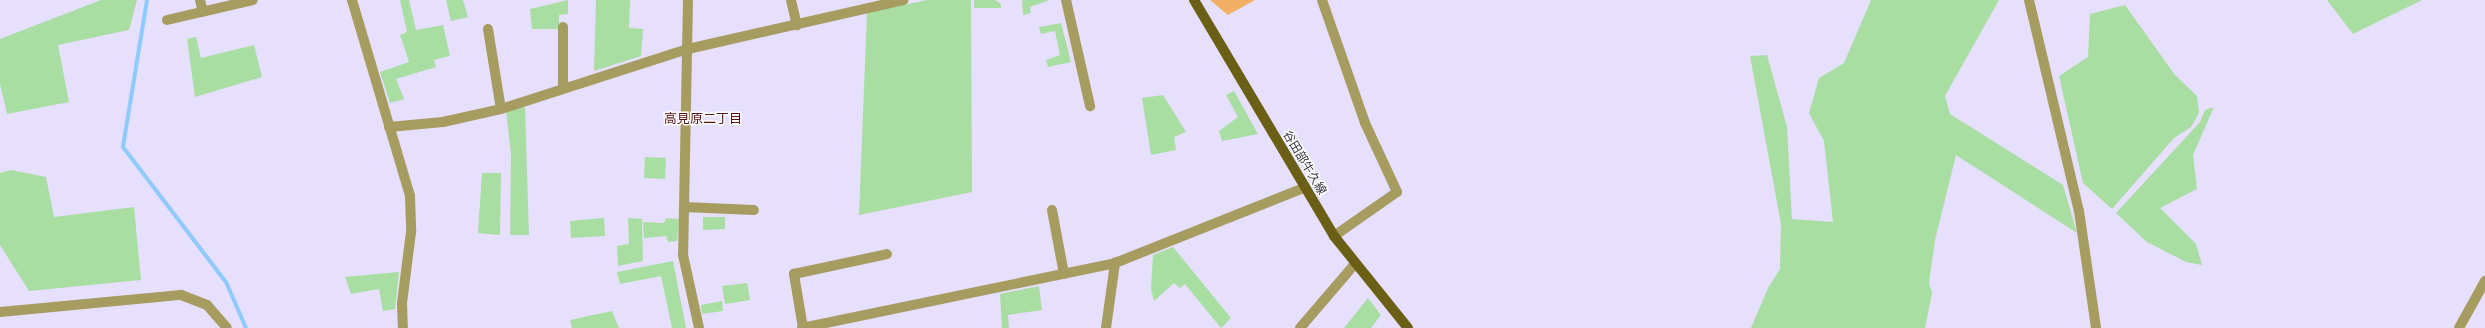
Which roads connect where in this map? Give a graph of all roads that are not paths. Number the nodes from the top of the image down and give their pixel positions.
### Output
1 (200, 0) edge
2 (253, 0) edge
3 (352, 0) edge
4 (688, 0) edge
5 (791, 0) edge
6 (904, 0) edge
7 (1066, 0) edge
8 (1194, 0) edge
9 (1322, 0) edge
10 (2029, 0) edge
11 (236, 2) edge
12 (885, 2) edge
13 (203, 12) junction
14 (167, 20) dead end
15 (797, 25) junction
16 (563, 27) dead end
17 (488, 29) dead end
18 (688, 49) junction
19 (563, 88) junction
20 (1090, 106) dead end
21 (501, 109) junction
22 (389, 127) junction
23 (1304, 188) junction
24 (684, 207) junction
25 (754, 210) dead end
26 (1052, 210) dead end
27 (1334, 236) junction
28 (887, 254) dead end
29 (1115, 263) junction
30 (1354, 265) junction
31 (1064, 274) junction
32 (2485, 281) edge
33 (0, 312) edge
34 (227, 328) edge
35 (403, 328) edge
36 (699, 328) edge
37 (802, 328) edge
38 (1106, 328) edge
39 (1300, 328) edge
40 (1408, 328) edge
41 (2096, 328) edge
42 (2459, 328) edge

1 - 13 street
2 - 11 street
3 - 22 street
4 - 18 street
5 - 15 street
6 - 12 street
7 - 20 street
8 - 23 main road, 谷田部牛久線
9 - 27 street
10 - 41 street
11 - 13 street
12 - 15 street
13 - 14 street
15 - 18 street
16 - 19 street
17 - 21 street
18 - 19 street
18 - 24 street
19 - 21 street
21 - 22 street
22 - 35 street
23 - 27 main road, 谷田部牛久線
23 - 29 street
24 - 25 street
24 - 36 street
26 - 31 street
27 - 30 main road, 谷田部牛久線
28 - 37 street
29 - 31 street
29 - 38 street
30 - 39 street
30 - 40 main road, 谷田部牛久線
31 - 37 street
32 - 42 street
33 - 34 street

